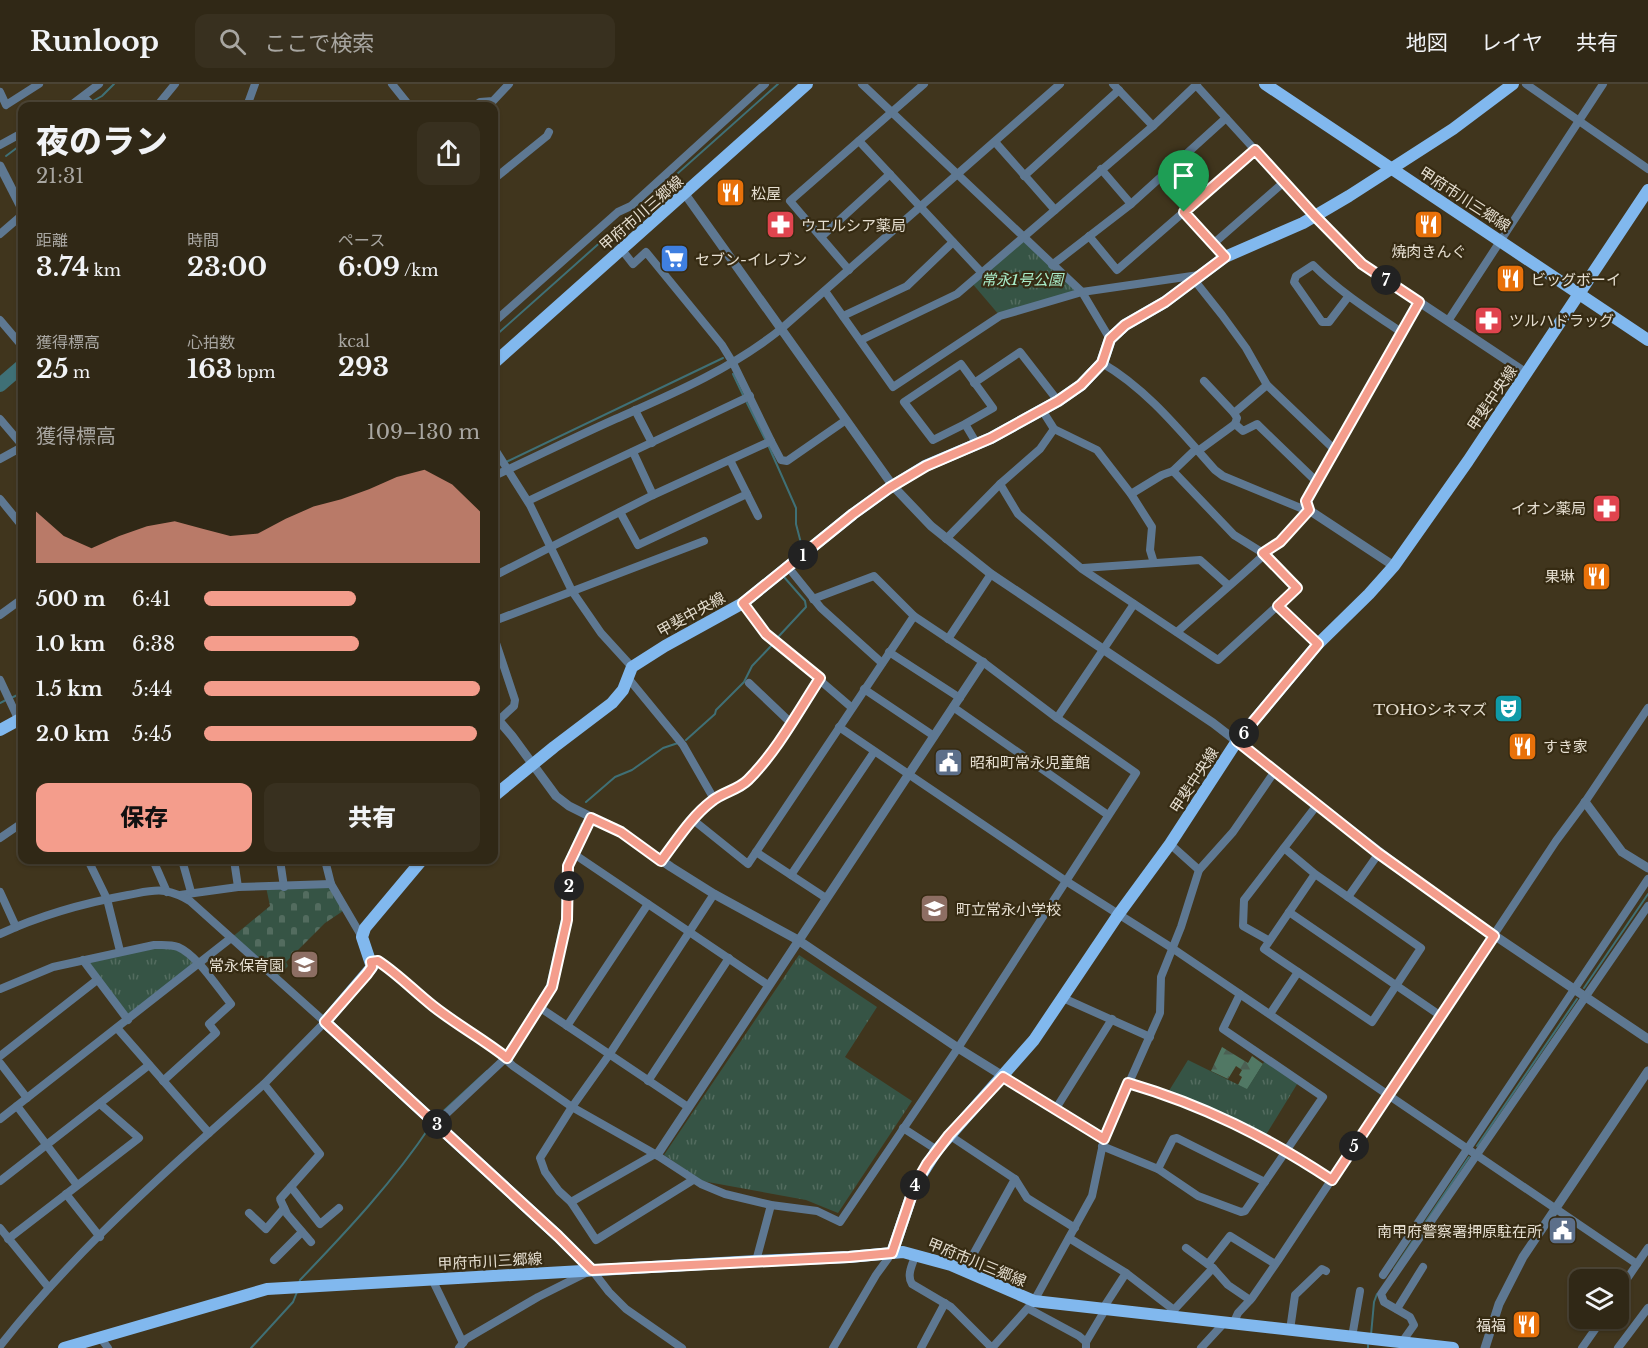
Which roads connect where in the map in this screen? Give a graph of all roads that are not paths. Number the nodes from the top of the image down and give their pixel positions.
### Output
1 (39, 84) edge
2 (99, 84) edge
3 (175, 84) edge
4 (255, 84) edge
5 (392, 84) edge
6 (509, 84) edge
7 (765, 84) edge
8 (807, 84) edge
9 (862, 84) edge
10 (924, 84) edge
11 (1060, 84) edge
12 (1265, 84) edge
13 (1513, 84) edge
14 (1526, 84) edge
15 (1603, 84) edge
16 (1196, 85) edge
17 (1116, 87) edge
18 (1279, 88) edge
19 (0, 92) edge
20 (84, 97) junction
21 (76, 102) edge
22 (89, 102) edge
23 (160, 102) edge
24 (249, 102) edge
25 (406, 102) edge
26 (480, 102) edge
27 (892, 112) junction
28 (1226, 118) junction
29 (1578, 121) junction
30 (1153, 126) junction
31 (549, 132) dead end
32 (18, 135) edge
33 (860, 141) junction
34 (995, 142) junction
35 (0, 145) edge
36 (1255, 150) junction
37 (0, 166) edge
38 (1101, 169) junction
39 (1391, 169) junction
40 (1648, 169) edge
41 (890, 174) junction
42 (957, 174) junction
43 (498, 176) edge
44 (1024, 176) junction
45 (1284, 182) junction
46 (1648, 190) edge
47 (685, 194) junction
48 (18, 201) edge
49 (1131, 204) junction
50 (920, 207) junction
51 (1055, 210) junction
52 (1184, 212) junction
53 (1315, 216) junction
54 (18, 218) edge
55 (0, 234) edge
56 (1089, 236) junction
57 (820, 237) junction
58 (1024, 238) junction
59 (1502, 240) junction
60 (953, 242) junction
61 (1213, 244) junction
62 (622, 250) junction
63 (1225, 257) junction
64 (1052, 265) junction
65 (849, 270) junction
66 (982, 273) junction
67 (1199, 278) junction
68 (825, 291) junction
69 (1082, 292) junction
70 (1580, 293) junction
71 (1348, 297) junction
72 (1419, 302) junction
73 (843, 316) junction
74 (498, 318) edge
75 (0, 320) edge
76 (1448, 321) junction
77 (781, 329) junction
78 (1401, 332) junction
79 (1110, 339) junction
80 (1648, 339) edge
81 (861, 340) junction
82 (18, 341) edge
83 (498, 359) edge
84 (733, 363) junction
85 (1102, 363) junction
86 (1526, 373) junction
87 (1204, 381) dead end
88 (974, 383) junction
89 (1266, 385) junction
90 (750, 396) junction
91 (1058, 401) junction
92 (635, 410) junction
93 (1042, 410) junction
94 (1234, 413) junction
95 (0, 419) edge
96 (846, 420) junction
97 (965, 424) junction
98 (1235, 424) junction
99 (1054, 429) junction
100 (18, 441) edge
101 (771, 441) junction
102 (652, 443) junction
103 (977, 444) junction
104 (18, 448) edge
105 (1197, 450) junction
106 (1335, 450) junction
107 (633, 452) junction
108 (498, 454) edge
109 (0, 459) edge
110 (730, 460) junction
111 (505, 465) junction
112 (1173, 471) junction
113 (498, 472) edge
114 (1317, 482) junction
115 (1000, 484) junction
116 (893, 486) junction
117 (747, 494) junction
118 (1131, 494) junction
119 (653, 495) junction
120 (0, 499) edge
121 (528, 501) junction
122 (1309, 510) junction
123 (620, 512) junction
124 (758, 516) dead end
125 (18, 521) edge
126 (946, 539) junction
127 (704, 541) dead end
128 (550, 547) junction
129 (1263, 553) junction
130 (1154, 562) junction
131 (1394, 566) junction
132 (788, 567) junction
133 (1082, 568) junction
134 (498, 574) edge
135 (991, 574) junction
136 (1228, 585) junction
137 (572, 591) junction
138 (813, 599) junction
139 (18, 602) edge
140 (743, 603) junction
141 (1134, 604) junction
142 (1278, 606) junction
143 (0, 615) edge
144 (914, 616) junction
145 (498, 619) edge
146 (1177, 632) junction
147 (948, 639) junction
148 (1318, 644) junction
149 (498, 648) edge
150 (1102, 650) junction
151 (889, 652) junction
152 (983, 662) junction
153 (882, 663) junction
154 (630, 673) junction
155 (820, 678) junction
156 (0, 680) edge
157 (749, 683) dead end
158 (864, 689) junction
159 (960, 698) junction
160 (852, 707) junction
161 (953, 707) junction
162 (1648, 708) edge
163 (18, 715) edge
164 (498, 717) edge
165 (1057, 718) junction
166 (18, 720) edge
167 (498, 720) edge
168 (790, 723) junction
169 (839, 727) junction
170 (0, 730) edge
171 (934, 736) junction
172 (1237, 741) junction
173 (874, 752) junction
174 (533, 764) junction
175 (1275, 771) junction
176 (908, 776) junction
177 (498, 793) edge
178 (714, 799) junction
179 (1585, 802) junction
180 (1317, 805) junction
181 (1108, 814) junction
182 (591, 818) junction
183 (692, 819) junction
184 (18, 826) edge
185 (0, 838) edge
186 (1170, 844) junction
187 (1284, 848) junction
188 (756, 852) junction
189 (1378, 853) junction
190 (574, 854) junction
191 (661, 861) junction
192 (90, 864) edge
193 (155, 864) edge
194 (183, 864) edge
195 (235, 864) edge
196 (281, 864) edge
197 (326, 864) edge
198 (419, 864) edge
199 (1648, 868) edge
200 (1199, 870) junction
201 (1315, 874) junction
202 (791, 875) junction
203 (1648, 879) edge
204 (1066, 881) junction
205 (331, 884) junction
206 (238, 887) junction
207 (284, 887) junction
208 (0, 892) edge
209 (167, 892) junction
210 (190, 892) junction
211 (180, 894) junction
212 (714, 894) junction
213 (1348, 897) junction
214 (826, 898) junction
215 (107, 899) junction
216 (648, 904) junction
217 (1648, 906) edge
218 (1289, 912) junction
219 (1118, 915) junction
220 (16, 927) junction
221 (689, 931) junction
222 (0, 934) edge
223 (1494, 936) junction
224 (362, 937) junction
225 (231, 938) junction
226 (798, 940) junction
227 (1268, 940) junction
228 (1172, 948) junction
229 (120, 951) junction
230 (729, 958) junction
231 (83, 960) junction
232 (371, 962) junction
233 (198, 964) junction
234 (1298, 972) junction
235 (97, 980) junction
236 (768, 985) junction
237 (1396, 986) junction
238 (0, 989) edge
239 (1575, 990) junction
240 (1240, 994) junction
241 (1585, 996) junction
242 (1063, 998) junction
243 (539, 1007) junction
244 (1270, 1014) junction
245 (1441, 1016) junction
246 (1112, 1019) junction
247 (128, 1020) junction
248 (325, 1022) junction
249 (567, 1026) junction
250 (117, 1028) junction
251 (1150, 1037) junction
252 (1648, 1039) edge
253 (958, 1048) junction
254 (609, 1055) junction
255 (0, 1056) edge
256 (504, 1056) junction
257 (0, 1062) edge
258 (149, 1065) junction
259 (1648, 1071) edge
260 (1003, 1077) junction
261 (163, 1081) junction
262 (648, 1081) junction
263 (1128, 1083) junction
264 (264, 1084) junction
265 (1388, 1095) junction
266 (27, 1098) junction
267 (100, 1104) junction
268 (16, 1106) junction
269 (572, 1107) junction
270 (688, 1107) junction
271 (1055, 1110) junction
272 (0, 1119) edge
273 (435, 1122) junction
274 (903, 1128) junction
275 (209, 1133) junction
276 (949, 1135) junction
277 (1103, 1143) junction
278 (45, 1146) junction
279 (1468, 1149) junction
280 (937, 1150) junction
281 (1286, 1150) junction
282 (656, 1154) junction
283 (1477, 1154) junction
284 (1158, 1169) junction
285 (1015, 1179) junction
286 (693, 1180) junction
287 (1332, 1180) junction
288 (0, 1181) edge
289 (1265, 1182) junction
290 (77, 1185) junction
291 (291, 1187) junction
292 (66, 1194) junction
293 (571, 1202) junction
294 (771, 1204) junction
295 (1556, 1207) junction
296 (284, 1208) junction
297 (339, 1208) dead end
298 (249, 1213) dead end
299 (1075, 1227) junction
300 (0, 1228) edge
301 (302, 1232) junction
302 (100, 1237) junction
303 (1069, 1238) junction
304 (8, 1239) junction
305 (310, 1242) dead end
306 (1186, 1248) dead end
307 (1648, 1248) edge
308 (892, 1253) junction
309 (916, 1254) junction
310 (274, 1260) dead end
311 (756, 1261) junction
312 (1275, 1264) junction
313 (1637, 1264) junction
314 (1210, 1266) junction
315 (1423, 1267) dead end
316 (592, 1270) junction
317 (964, 1271) junction
318 (1326, 1271) dead end
319 (1126, 1273) junction
320 (1383, 1275) dead end
321 (1629, 1276) edge
322 (432, 1280) junction
323 (49, 1288) junction
324 (1360, 1291) dead end
325 (1250, 1300) junction
326 (945, 1303) junction
327 (1032, 1305) junction
328 (1648, 1308) edge
329 (1396, 1309) junction
330 (1103, 1310) junction
331 (1170, 1313) junction
332 (1229, 1323) junction
333 (1595, 1329) edge
334 (1290, 1330) junction
335 (100, 1337) junction
336 (1352, 1337) junction
337 (1402, 1342) junction
338 (1086, 1345) edge
339 (0, 1346) edge
340 (461, 1346) edge
341 (1429, 1347) edge
342 (64, 1348) edge
343 (108, 1348) edge
344 (682, 1348) edge
345 (833, 1348) edge
346 (921, 1348) edge
347 (1201, 1348) edge
348 (1453, 1348) edge
349 (1485, 1348) edge
350 (1582, 1348) edge
351 (1618, 1348) edge

1 - 19 street
2 - 20 street
3 - 23 street
4 - 24 street
5 - 25 street
6 - 26 street
7 - 74 street
8 - 47 main road, 甲府市川三郷線
9 - 27 street
10 - 27 street
11 - 34 street
12 - 18 main road, 甲府市川三郷線
13 - 39 main road, 甲斐中央線
14 - 29 street
15 - 29 street
16 - 28 street
16 - 30 street
17 - 30 street
17 - 44 street
18 - 39 main road, 甲府市川三郷線
20 - 21 street
20 - 22 street
27 - 33 street
27 - 42 street
28 - 36 street
28 - 49 street
29 - 40 street
29 - 59 street
30 - 38 street
31 - 43 street
32 - 35 street
33 - 41 street
33 - 57 street
34 - 42 street
34 - 44 street
36 - 45 street
36 - 52 street
37 - 48 street
38 - 49 street
38 - 51 street
39 - 53 main road, 甲斐中央線
39 - 59 main road, 甲府市川三郷線
41 - 50 street
41 - 57 street
42 - 50 street
42 - 58 street
44 - 51 street
45 - 53 street
45 - 61 street
46 - 70 main road, 甲斐中央線
47 - 62 main road, 甲府市川三郷線
47 - 77 street
49 - 56 street
50 - 60 street
50 - 65 street
51 - 58 street
52 - 56 street
52 - 61 street
53 - 63 main road, 甲斐中央線
53 - 72 street
54 - 55 street
56 - 64 street
57 - 65 street
58 - 64 street
58 - 66 street
59 - 70 main road, 甲府市川三郷線
59 - 76 street
60 - 66 street
60 - 73 street
61 - 63 street
62 - 83 main road, 甲府市川三郷線
62 - 84 street
63 - 67 main road, 甲斐中央線
64 - 69 street
65 - 68 street
66 - 81 street
67 - 69 street
67 - 79 main road, 甲斐中央線
67 - 89 street
68 - 73 street
68 - 77 street
69 - 79 street
69 - 81 street
70 - 80 main road, 甲府市川三郷線
70 - 86 main road, 甲斐中央線
71 - 71 street
71 - 78 street
72 - 76 street
72 - 78 street
73 - 81 street
75 - 82 street
76 - 86 street
77 - 84 street
77 - 96 street
78 - 106 street
79 - 85 main road, 甲斐中央線
84 - 90 street
84 - 92 street
85 - 91 main road, 甲斐中央線
85 - 105 street
86 - 131 main road, 甲斐中央線
87 - 94 street
88 - 91 street
88 - 97 street
88 - 97 street
89 - 94 street
89 - 106 street
90 - 101 street
90 - 102 street
91 - 93 main road, 甲斐中央線
92 - 102 street
92 - 111 street
93 - 99 street
93 - 103 main road, 甲斐中央線
94 - 98 street
95 - 100 street
96 - 101 street
96 - 116 street
97 - 103 street
98 - 105 street
98 - 114 street
99 - 115 street
99 - 118 street
101 - 110 street
102 - 107 street
103 - 116 main road, 甲斐中央線
104 - 109 street
105 - 112 street
105 - 122 street
106 - 114 street
107 - 119 street
107 - 121 street
108 - 111 street
110 - 117 street
110 - 119 street
111 - 113 street
111 - 121 street
112 - 118 street
112 - 129 street
114 - 122 street
115 - 126 street
115 - 133 street
116 - 126 street
116 - 132 main road, 甲斐中央線
117 - 123 street
117 - 124 street
118 - 130 street
119 - 123 street
120 - 125 street
121 - 128 street
122 - 129 street
122 - 131 street
123 - 128 street
126 - 135 street
127 - 137 street
128 - 134 street
128 - 137 street
129 - 136 street
129 - 142 street
130 - 133 street
130 - 136 street
131 - 148 main road, 甲斐中央線
132 - 138 street
132 - 140 main road, 甲斐中央線
133 - 141 street
135 - 147 street
135 - 150 street
136 - 146 street
137 - 145 street
137 - 154 street
138 - 144 street
138 - 153 street
139 - 143 street
140 - 154 main road, 甲斐中央線
140 - 155 street
141 - 146 street
141 - 150 street
142 - 146 street
142 - 148 street
144 - 147 street
144 - 151 street
147 - 152 street
148 - 172 main road, 甲斐中央線
149 - 164 street
150 - 165 street
150 - 172 street
151 - 153 street
151 - 159 street
152 - 159 street
152 - 165 street
153 - 158 street
154 - 174 main road, 甲斐中央線
154 - 178 street
155 - 160 street
155 - 168 street
156 - 163 street
157 - 168 street
158 - 160 street
158 - 171 street
159 - 161 street
160 - 169 street
161 - 171 street
161 - 181 street
162 - 179 street
165 - 181 street
166 - 170 main road
167 - 174 street
168 - 178 street
169 - 173 street
169 - 188 street
171 - 176 street
172 - 175 street
172 - 186 main road, 甲斐中央線
173 - 176 street
173 - 202 street
174 - 177 main road, 甲斐中央線
174 - 182 street
175 - 180 street
175 - 200 street
176 - 204 street
176 - 214 street
178 - 183 street
179 - 199 street
179 - 223 street
180 - 187 street
180 - 189 street
181 - 204 street
182 - 190 street
182 - 191 street
183 - 188 street
183 - 191 street
184 - 185 street
186 - 200 street
186 - 219 main road, 甲斐中央線
187 - 201 street
187 - 227 street
188 - 202 street
189 - 213 street
189 - 223 street
190 - 216 street
190 - 243 street
191 - 212 street
192 - 215 street
193 - 209 street
194 - 210 street
195 - 206 street
196 - 207 street
197 - 205 street
198 - 224 main road
200 - 228 street
201 - 213 street
201 - 218 street
202 - 214 street
203 - 239 street
204 - 219 street
204 - 253 street
205 - 207 street
205 - 224 street
206 - 207 street
206 - 210 street
208 - 220 street
209 - 211 street
209 - 215 street
210 - 211 street
211 - 225 street
212 - 221 street
212 - 226 street
213 - 237 street
214 - 226 street
215 - 220 street
215 - 229 street
216 - 221 street
216 - 249 street
217 - 241 street
218 - 227 street
218 - 237 street
219 - 228 street
219 - 242 main road, 甲斐中央線
220 - 222 street
221 - 230 street
221 - 254 street
223 - 239 street
223 - 245 street
224 - 232 main road
225 - 233 street
225 - 248 street
226 - 236 street
226 - 253 street
227 - 234 street
228 - 240 street
228 - 251 street
229 - 231 street
229 - 233 street
230 - 236 street
230 - 262 street
231 - 235 street
231 - 238 street
232 - 248 main road
232 - 256 street
233 - 247 street
233 - 261 street
234 - 237 street
234 - 244 street
235 - 247 street
235 - 255 street
236 - 270 street
237 - 245 street
239 - 241 street
239 - 279 street
240 - 244 street
240 - 281 street
241 - 252 street
241 - 283 street
242 - 246 street
242 - 260 main road, 甲斐中央線
243 - 249 street
243 - 256 street
244 - 265 street
245 - 265 street
246 - 251 street
246 - 271 street
247 - 250 street
248 - 264 street
248 - 273 main road
249 - 254 street
250 - 258 street
250 - 266 street
251 - 263 street
253 - 260 street
253 - 274 street
254 - 262 street
254 - 269 street
256 - 269 street
256 - 273 street
257 - 266 street
258 - 261 street
258 - 267 street
259 - 295 street
260 - 271 street
260 - 276 main road, 甲斐中央線
261 - 275 street
262 - 270 street
263 - 277 street
263 - 281 street
264 - 275 street
264 - 291 street
265 - 279 street
265 - 287 street
266 - 268 street
267 - 278 street
267 - 290 street
268 - 272 street
268 - 278 street
269 - 282 street
269 - 293 street
270 - 282 street
271 - 277 street
273 - 316 main road
274 - 280 street
274 - 294 street
275 - 302 street
276 - 280 main road, 甲斐中央線
276 - 285 street
277 - 284 street
277 - 299 street
278 - 288 street
278 - 290 street
279 - 283 street
279 - 320 street
280 - 308 main road, 甲斐中央線
281 - 287 street
281 - 289 street
282 - 286 street
282 - 293 street
283 - 295 street
283 - 329 street
284 - 289 street
284 - 289 street
285 - 299 street
285 - 317 street
286 - 293 street
286 - 294 street
287 - 312 street
290 - 292 street
291 - 296 street
291 - 297 street
292 - 302 street
292 - 304 street
294 - 311 street
295 - 313 street
295 - 349 street
296 - 298 street
296 - 301 street
299 - 303 street
300 - 304 street
301 - 305 street
301 - 310 street
302 - 323 street
303 - 319 street
303 - 327 street
304 - 323 street
306 - 314 street
307 - 313 street
308 - 309 main road, 甲府市川三郷線
308 - 311 main road, 甲府市川三郷線
308 - 345 street
309 - 317 main road, 甲府市川三郷線
309 - 326 street
311 - 316 main road, 甲府市川三郷線
312 - 314 street
312 - 325 street
313 - 321 street
314 - 325 street
314 - 331 street
315 - 329 street
316 - 322 main road, 甲府市川三郷線
316 - 340 street
316 - 344 street
317 - 327 main road, 甲府市川三郷線
318 - 334 street
319 - 330 street
319 - 331 street
322 - 335 main road, 甲府市川三郷線
322 - 340 street
323 - 339 street
324 - 336 street
325 - 332 street
326 - 327 street
326 - 346 street
327 - 330 main road, 甲府市川三郷線
327 - 338 street
328 - 351 street
329 - 337 street
330 - 331 main road, 甲府市川三郷線
330 - 338 street
331 - 332 main road, 甲府市川三郷線
332 - 334 main road, 甲府市川三郷線
332 - 347 street
333 - 350 street
334 - 336 main road, 甲府市川三郷線
335 - 342 main road, 甲府市川三郷線
335 - 343 street
336 - 337 main road, 甲府市川三郷線
337 - 341 main road, 甲府市川三郷線
341 - 348 main road, 甲府市川三郷線

